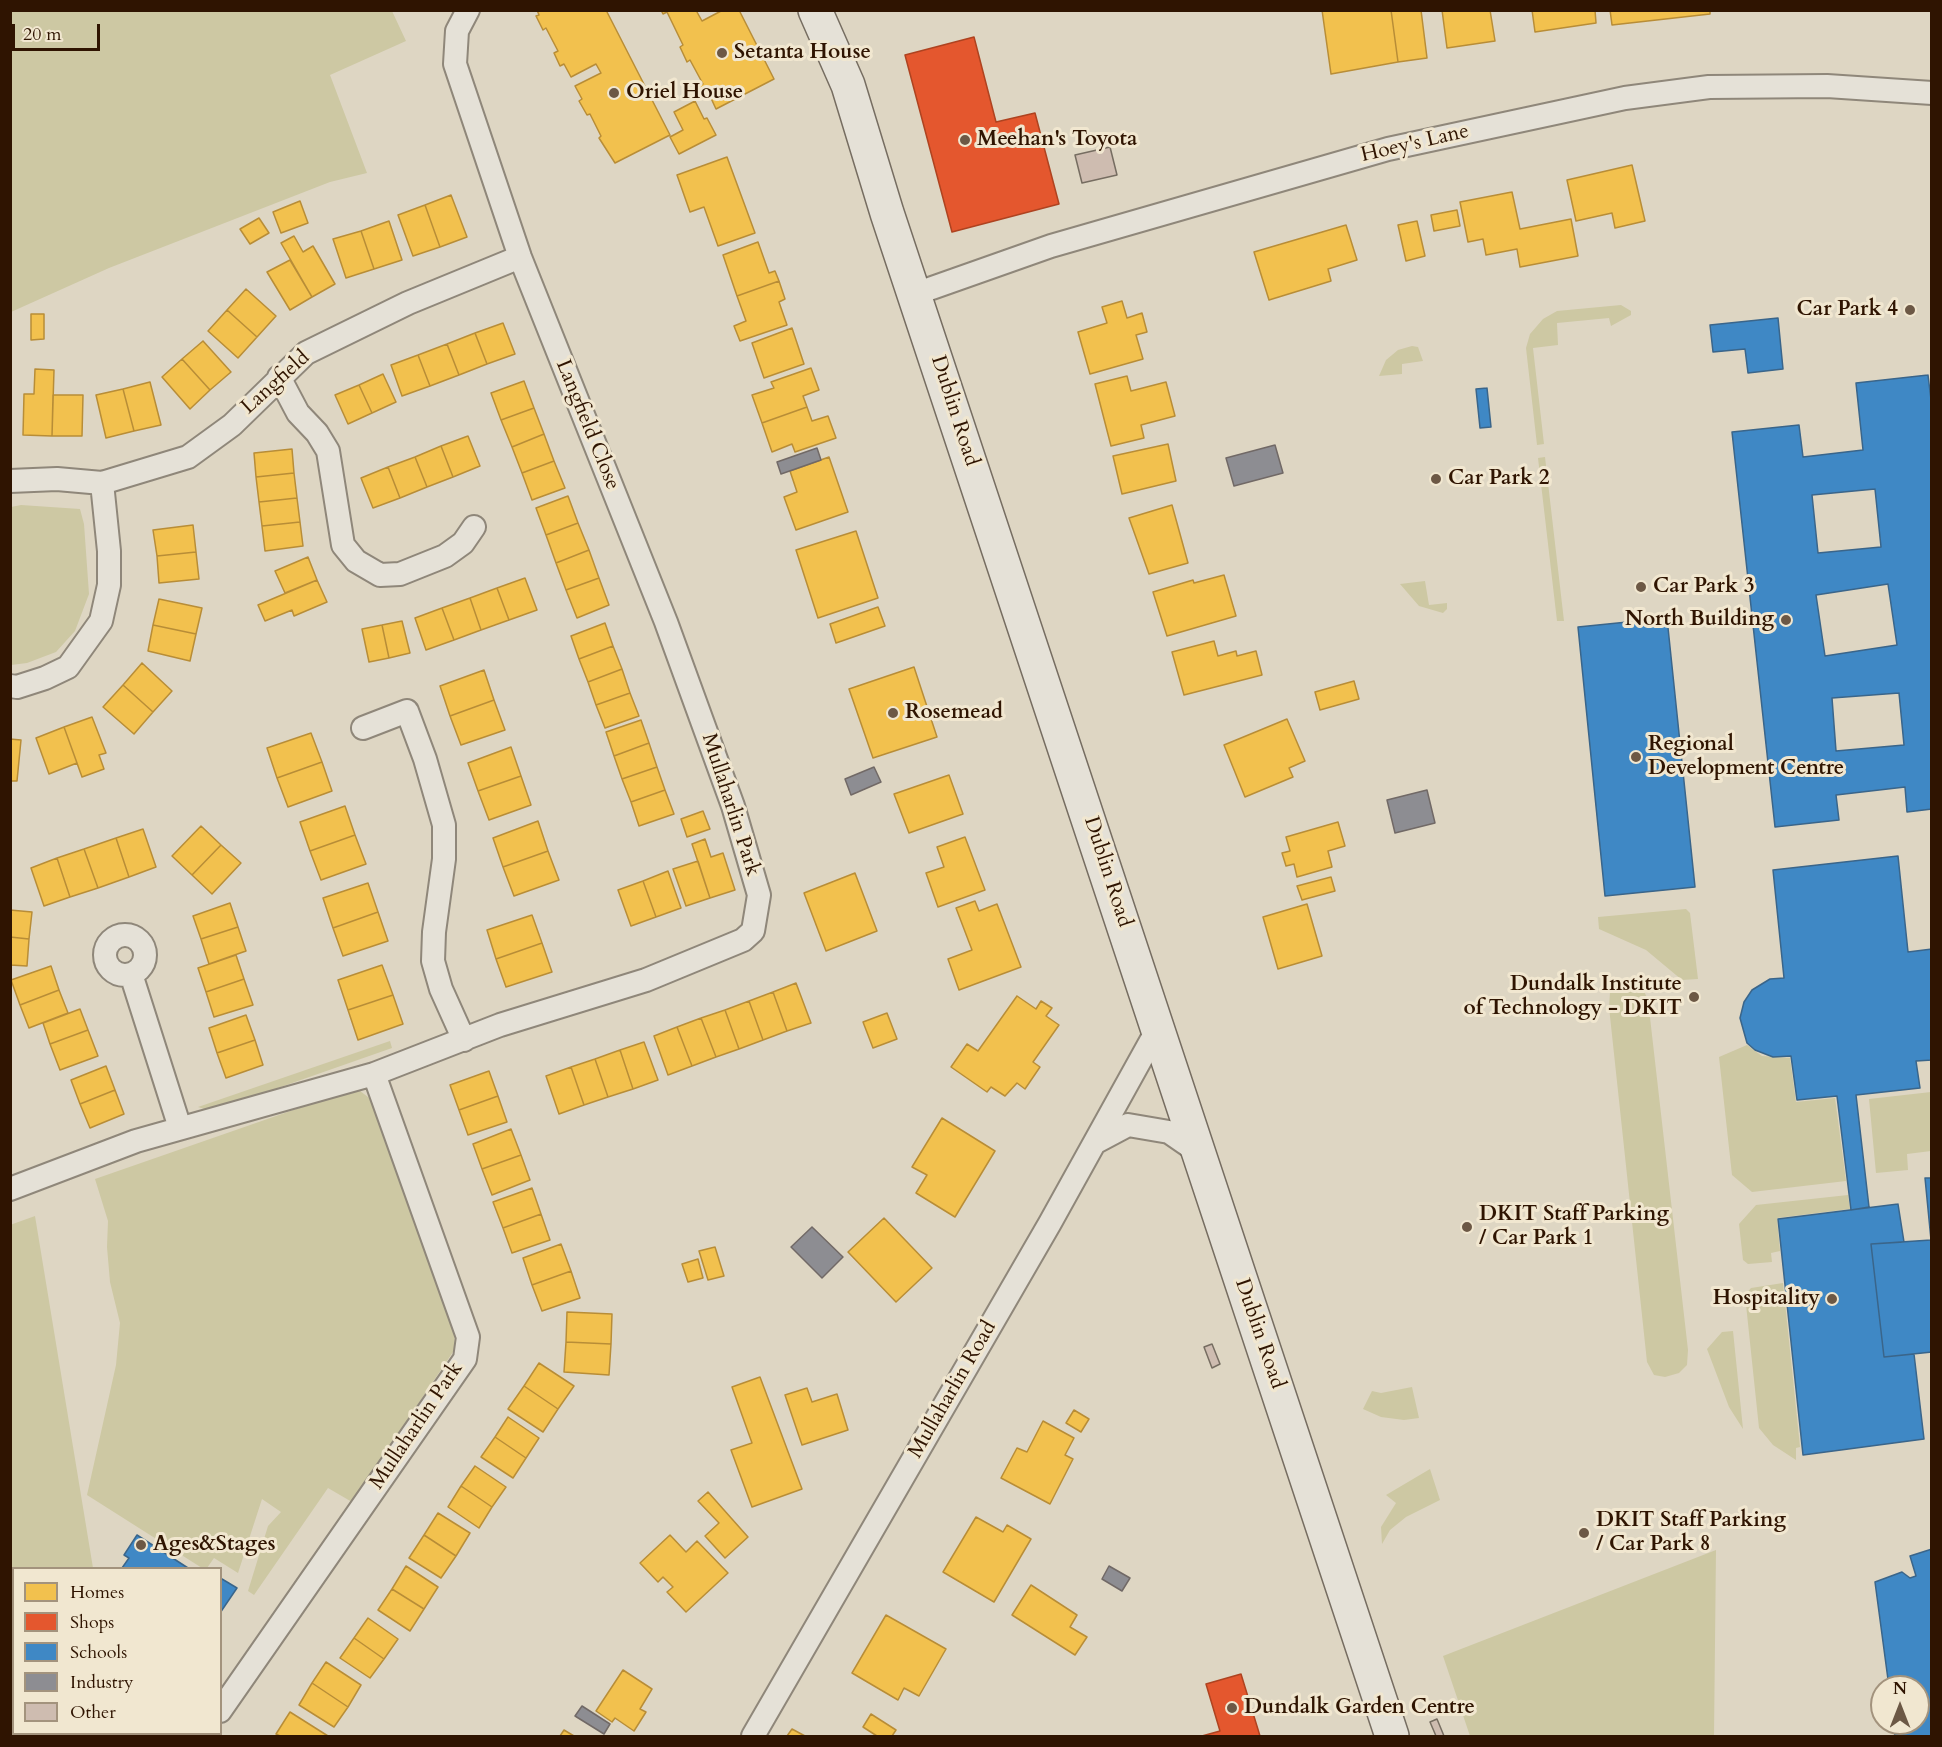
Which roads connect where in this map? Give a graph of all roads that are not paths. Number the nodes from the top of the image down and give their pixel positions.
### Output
1 (468, 10) edge
2 (815, 10) edge
3 (1932, 93) edge
4 (520, 257) junction
5 (915, 294) junction
6 (279, 377) junction
7 (10, 481) edge
8 (102, 483) junction
9 (474, 527) dead end
10 (654, 593) joint
11 (10, 687) edge
12 (363, 728) dead end
13 (131, 974) dead end
14 (1157, 1030) junction
15 (464, 1040) junction
16 (374, 1074) junction
17 (180, 1128) junction
18 (1095, 1142) junction
19 (1198, 1152) junction
20 (10, 1188) edge
21 (222, 1708) edge
22 (753, 1737) edge
23 (1392, 1737) edge

1 - 4 street, Langfield Close
2 - 5 main road, Dublin Road
3 - 5 street, Hoey's Lane
4 - 6 street, Langfield
4 - 10 street, Langfield Close
5 - 14 main road, Dublin Road
6 - 8 street, Langfield
6 - 9 street
7 - 8 street, Langfield
8 - 11 street
10 - 15 street, Mullaharlin Park
12 - 15 street
13 - 17 street
14 - 18 street, Mullaharlin Road
14 - 19 main road, Dublin Road
15 - 16 street, Mullaharlin Park
16 - 17 street, Mullaharlin Park
16 - 21 street, Mullaharlin Park
17 - 20 street, Mullaharlin Park
18 - 19 street
18 - 22 street, Mullaharlin Road
19 - 23 main road, Dublin Road

